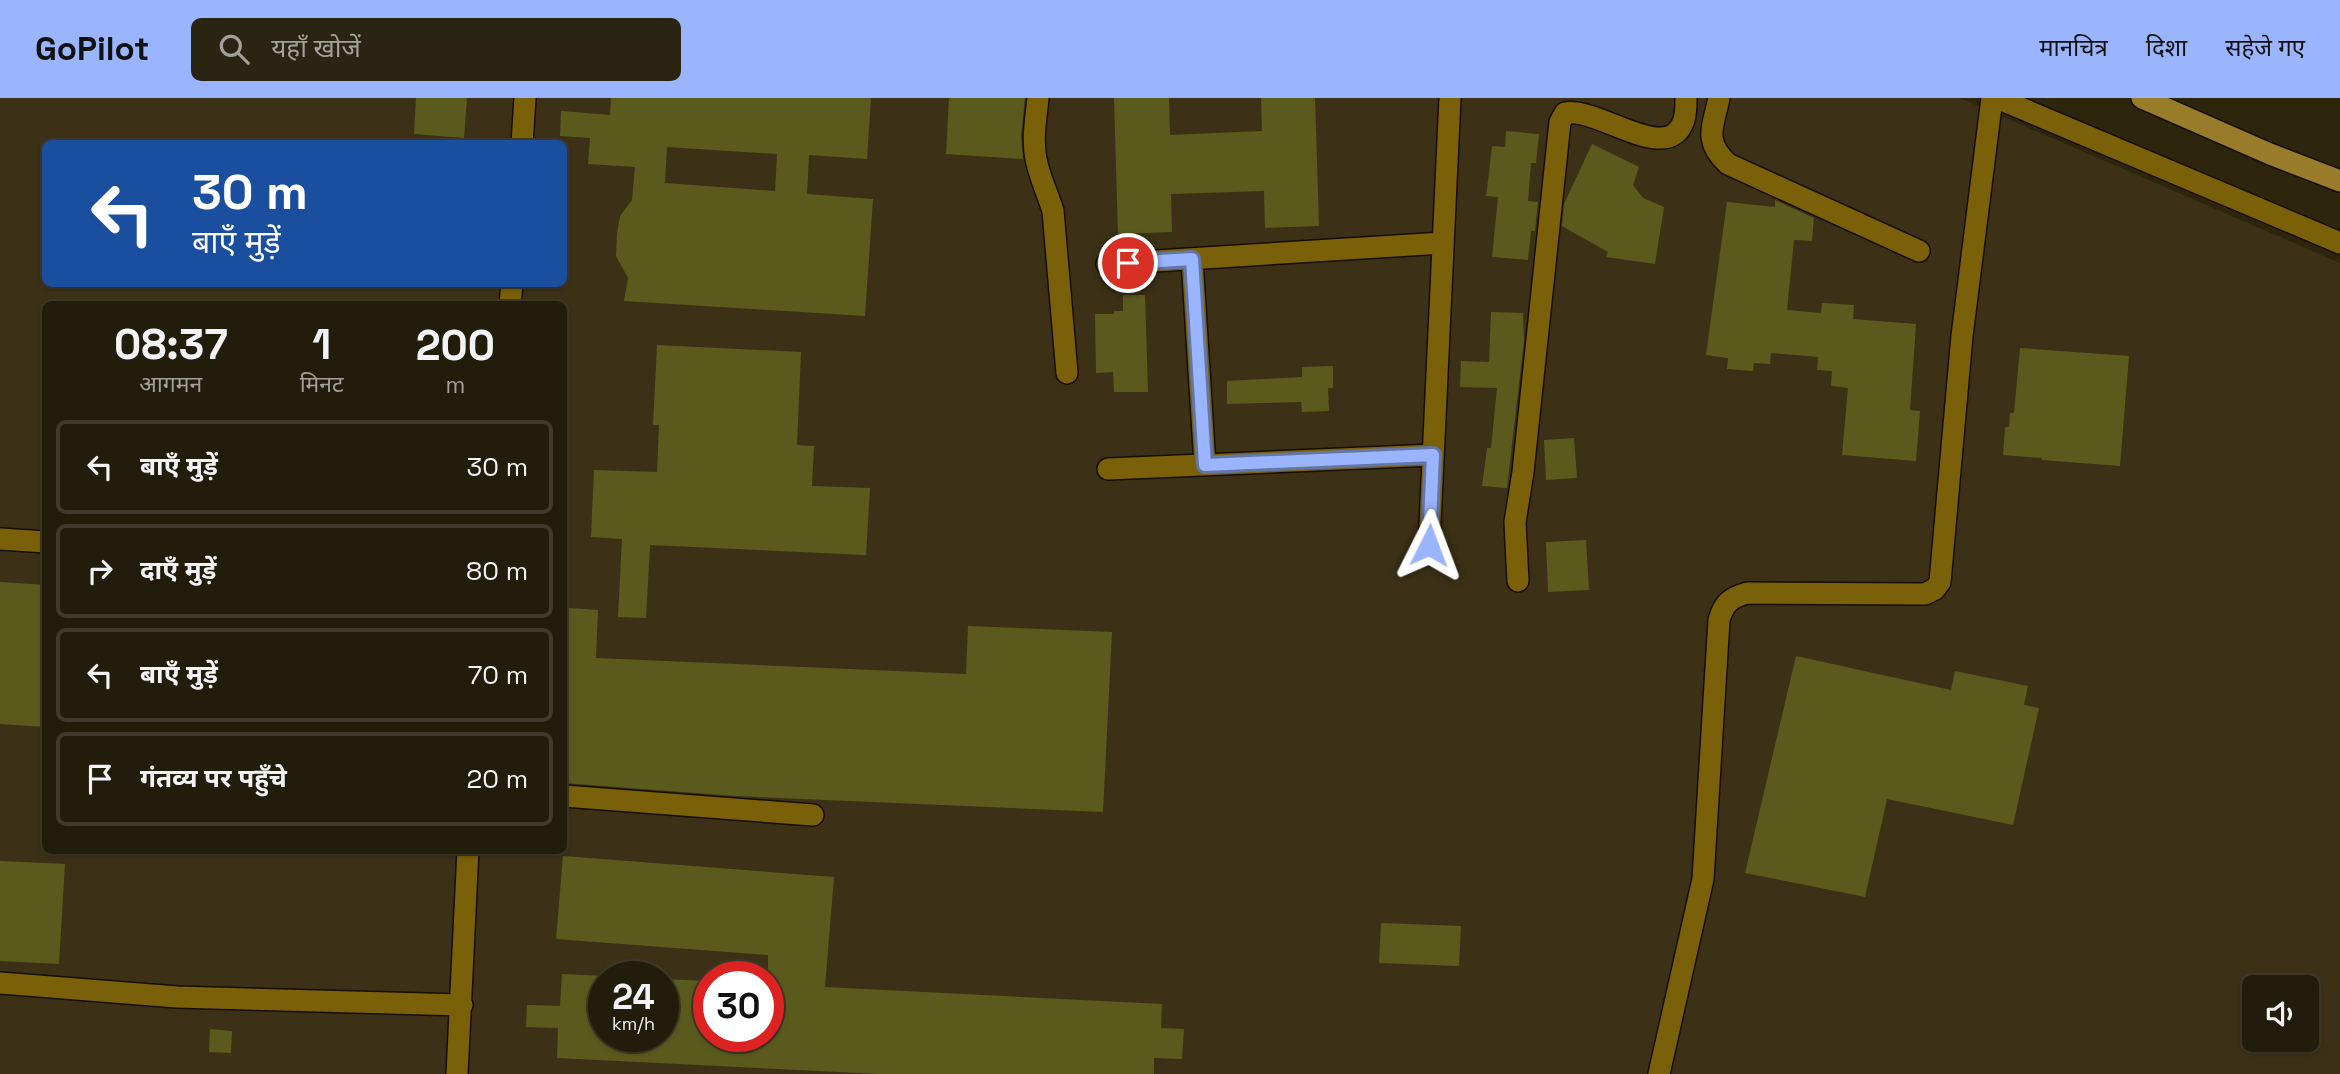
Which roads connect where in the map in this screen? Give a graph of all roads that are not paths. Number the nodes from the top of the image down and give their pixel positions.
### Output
1 (525, 98) edge
2 (1038, 98) edge
3 (1450, 98) edge
4 (1686, 98) edge
5 (1719, 98) edge
6 (1994, 98) edge
7 (2142, 98) edge
8 (522, 140) edge
9 (2340, 181) edge
10 (1443, 243) junction
11 (2340, 243) edge
12 (1919, 251) dead end
13 (1192, 259) junction
14 (1107, 264) dead end
15 (1067, 373) dead end
16 (1433, 455) junction
17 (1205, 465) junction
18 (1108, 469) dead end
19 (0, 539) edge
20 (42, 541) edge
21 (1429, 545) dead end
22 (1518, 581) dead end
23 (567, 796) edge
24 (813, 815) dead end
25 (468, 854) edge
26 (0, 983) edge
27 (462, 1005) junction
28 (457, 1074) edge
29 (1659, 1074) edge

1 - 8 street
2 - 15 street
3 - 10 street
4 - 22 street
5 - 12 street
6 - 11 street
6 - 29 street
7 - 9 main road
10 - 13 street
10 - 16 street
13 - 14 street
13 - 17 street
16 - 17 street
16 - 21 street
17 - 18 street
19 - 20 street
23 - 24 street
25 - 27 street
26 - 27 street
27 - 28 street

